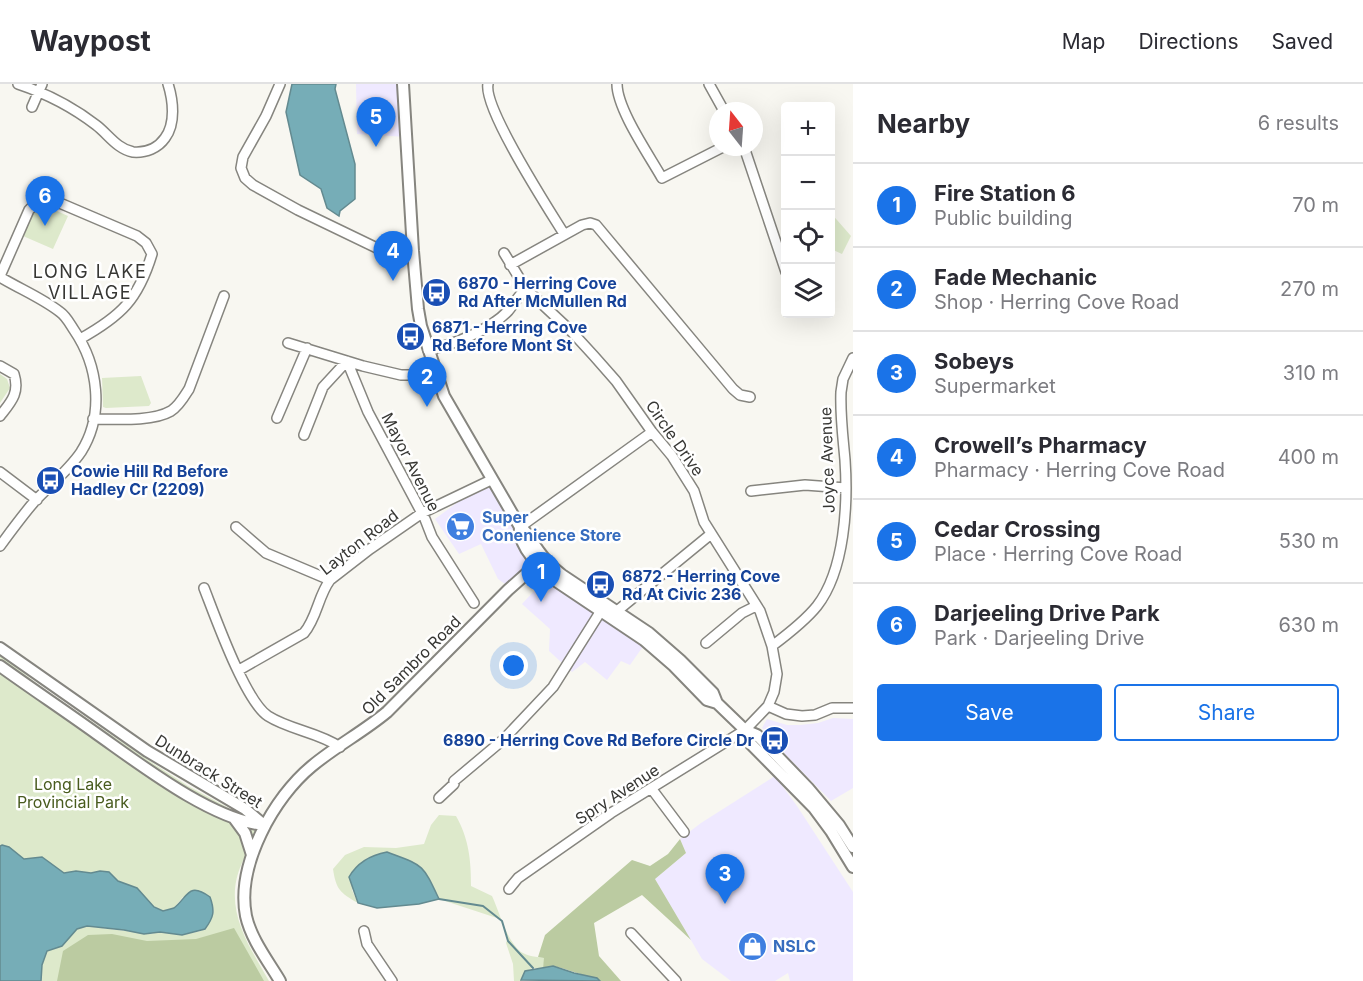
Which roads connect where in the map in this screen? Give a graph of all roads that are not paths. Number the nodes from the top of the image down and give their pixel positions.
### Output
1 (18, 84) edge
2 (168, 84) edge
3 (280, 84) edge
4 (403, 84) edge
5 (488, 84) edge
6 (617, 84) edge
7 (709, 84) edge
8 (40, 88) edge
9 (719, 102) edge
10 (32, 107) dead end
11 (709, 154) edge
12 (747, 156) edge
13 (564, 234) junction
14 (413, 251) junction
15 (504, 253) dead end
16 (783, 264) edge
17 (510, 265) junction
18 (0, 275) edge
19 (526, 289) junction
20 (224, 296) dead end
21 (80, 339) junction
22 (288, 343) dead end
23 (307, 348) junction
24 (428, 350) junction
25 (853, 358) edge
26 (347, 361) junction
27 (0, 366) edge
28 (434, 369) junction
29 (750, 397) dead end
30 (0, 416) edge
31 (277, 418) dead end
32 (93, 419) junction
33 (652, 432) junction
34 (304, 435) dead end
35 (0, 472) edge
36 (491, 480) junction
37 (846, 488) junction
38 (751, 491) dead end
39 (36, 500) junction
40 (422, 513) junction
41 (236, 527) dead end
42 (520, 527) junction
43 (711, 534) junction
44 (0, 546) edge
45 (541, 561) junction
46 (330, 580) junction
47 (204, 588) dead end
48 (474, 603) dead end
49 (756, 606) junction
50 (603, 608) junction
51 (617, 611) junction
52 (706, 643) dead end
53 (772, 646) junction
54 (0, 648) edge
55 (0, 666) edge
56 (239, 670) junction
57 (717, 703) junction
58 (768, 706) junction
59 (853, 708) edge
60 (745, 730) junction
61 (340, 747) junction
62 (651, 788) junction
63 (439, 798) dead end
64 (234, 818) junction
65 (264, 825) junction
66 (684, 832) dead end
67 (853, 847) edge
68 (253, 859) junction
69 (853, 867) edge
70 (509, 888) dead end
71 (364, 931) dead end
72 (631, 933) dead end
73 (280, 981) edge
74 (392, 981) edge
75 (676, 981) edge

1 - 8 street
2 - 8 street
3 - 14 street
4 - 14 main road
5 - 13 street
6 - 11 street
7 - 9 street
8 - 10 street
12 - 16 street
13 - 17 street
13 - 29 street
14 - 24 main road
15 - 17 street, Circle Drive
17 - 19 street, Circle Drive
18 - 21 street
18 - 21 street
19 - 24 street
19 - 33 street, Circle Drive
20 - 32 street
21 - 32 street
22 - 23 street
23 - 26 street
23 - 31 street
24 - 28 main road
25 - 37 street, Joyce Avenue
26 - 28 street
26 - 34 street
26 - 40 street, Mayor Avenue
27 - 30 street
28 - 36 main road
32 - 39 street
33 - 42 street
33 - 43 street, Circle Drive
35 - 39 street
36 - 40 street, Layton Road
36 - 42 main road
37 - 38 street
37 - 53 street, Joyce Avenue
39 - 44 street
40 - 46 street, Layton Road
40 - 48 street, Mayor Avenue
41 - 46 street
42 - 45 main road
43 - 49 street, Circle Drive
43 - 51 street
45 - 50 main road
45 - 61 main road, Old Sambro Road
46 - 56 street, Layton Road
47 - 56 street
49 - 52 street
49 - 53 street, Circle Drive
50 - 51 main road
50 - 57 main road
50 - 63 street
51 - 57 main road
53 - 58 street, Circle Drive
54 - 65 main road, Dunbrack Street
55 - 64 main road, Dunbrack Street
56 - 61 street
57 - 60 main road
58 - 59 street
58 - 60 street, Circle Drive
60 - 62 street, Spry Avenue
60 - 67 main road
60 - 69 main road
61 - 65 main road, Old Sambro Road
62 - 66 street
62 - 70 street, Spry Avenue
64 - 65 main road, Dunbrack Street
64 - 68 main road
65 - 68 main road, Old Sambro Road
68 - 73 main road, Old Sambro Road
71 - 74 street
72 - 75 street

